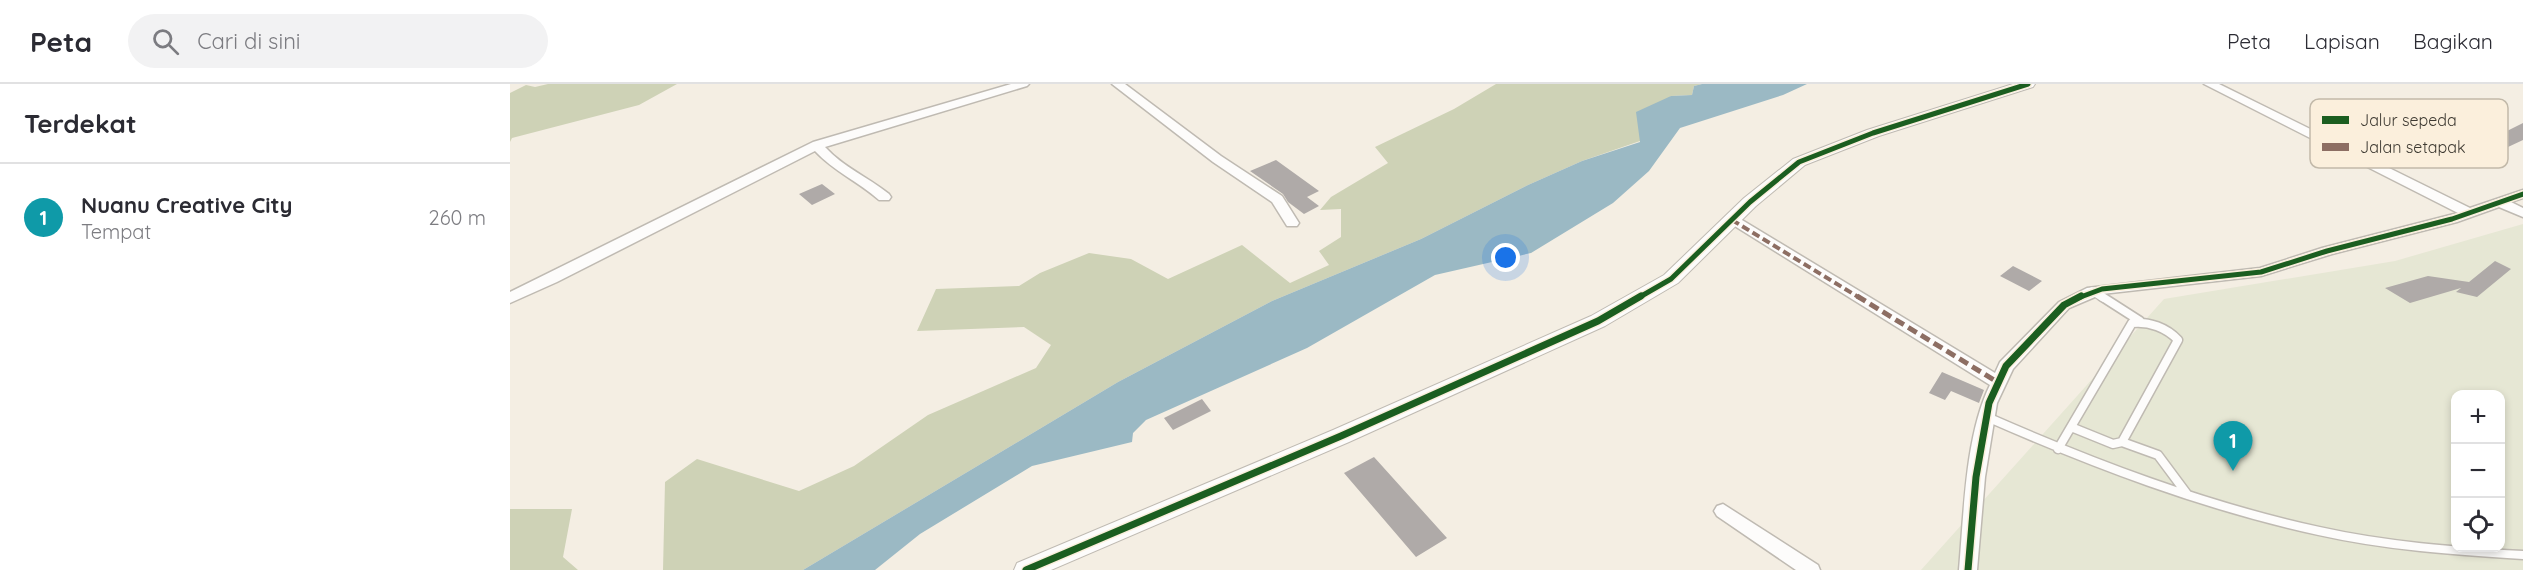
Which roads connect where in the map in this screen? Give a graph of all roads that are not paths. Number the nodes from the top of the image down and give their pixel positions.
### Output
1 (1023, 84) edge
2 (1118, 84) edge
3 (2028, 84) edge
4 (2210, 84) edge
5 (2310, 134) edge
6 (817, 145) junction
7 (2379, 168) edge
8 (2523, 194) edge
9 (884, 197) dead end
10 (2502, 203) junction
11 (2469, 213) junction
12 (2523, 213) edge
13 (1732, 220) junction
14 (1292, 223) dead end
15 (2092, 291) junction
16 (510, 298) edge
17 (2140, 321) junction
18 (1999, 384) junction
19 (1987, 417) junction
20 (2071, 427) junction
21 (2122, 442) junction
22 (2058, 449) junction
23 (2188, 495) junction
24 (1723, 511) dead end
25 (2523, 555) edge
26 (1026, 570) edge
27 (1811, 570) edge
28 (1968, 570) edge

1 - 6 street
2 - 14 street
3 - 13 street
4 - 5 street
6 - 9 street
6 - 16 street
7 - 11 street
8 - 10 street
10 - 11 street
10 - 12 street
11 - 15 street
13 - 18 street
13 - 26 street
15 - 17 lane
15 - 18 street
17 - 20 lane
17 - 21 lane
18 - 19 street
19 - 22 lane
19 - 28 street
20 - 21 lane
20 - 22 lane
21 - 23 lane
22 - 23 lane
23 - 25 lane
24 - 27 street

